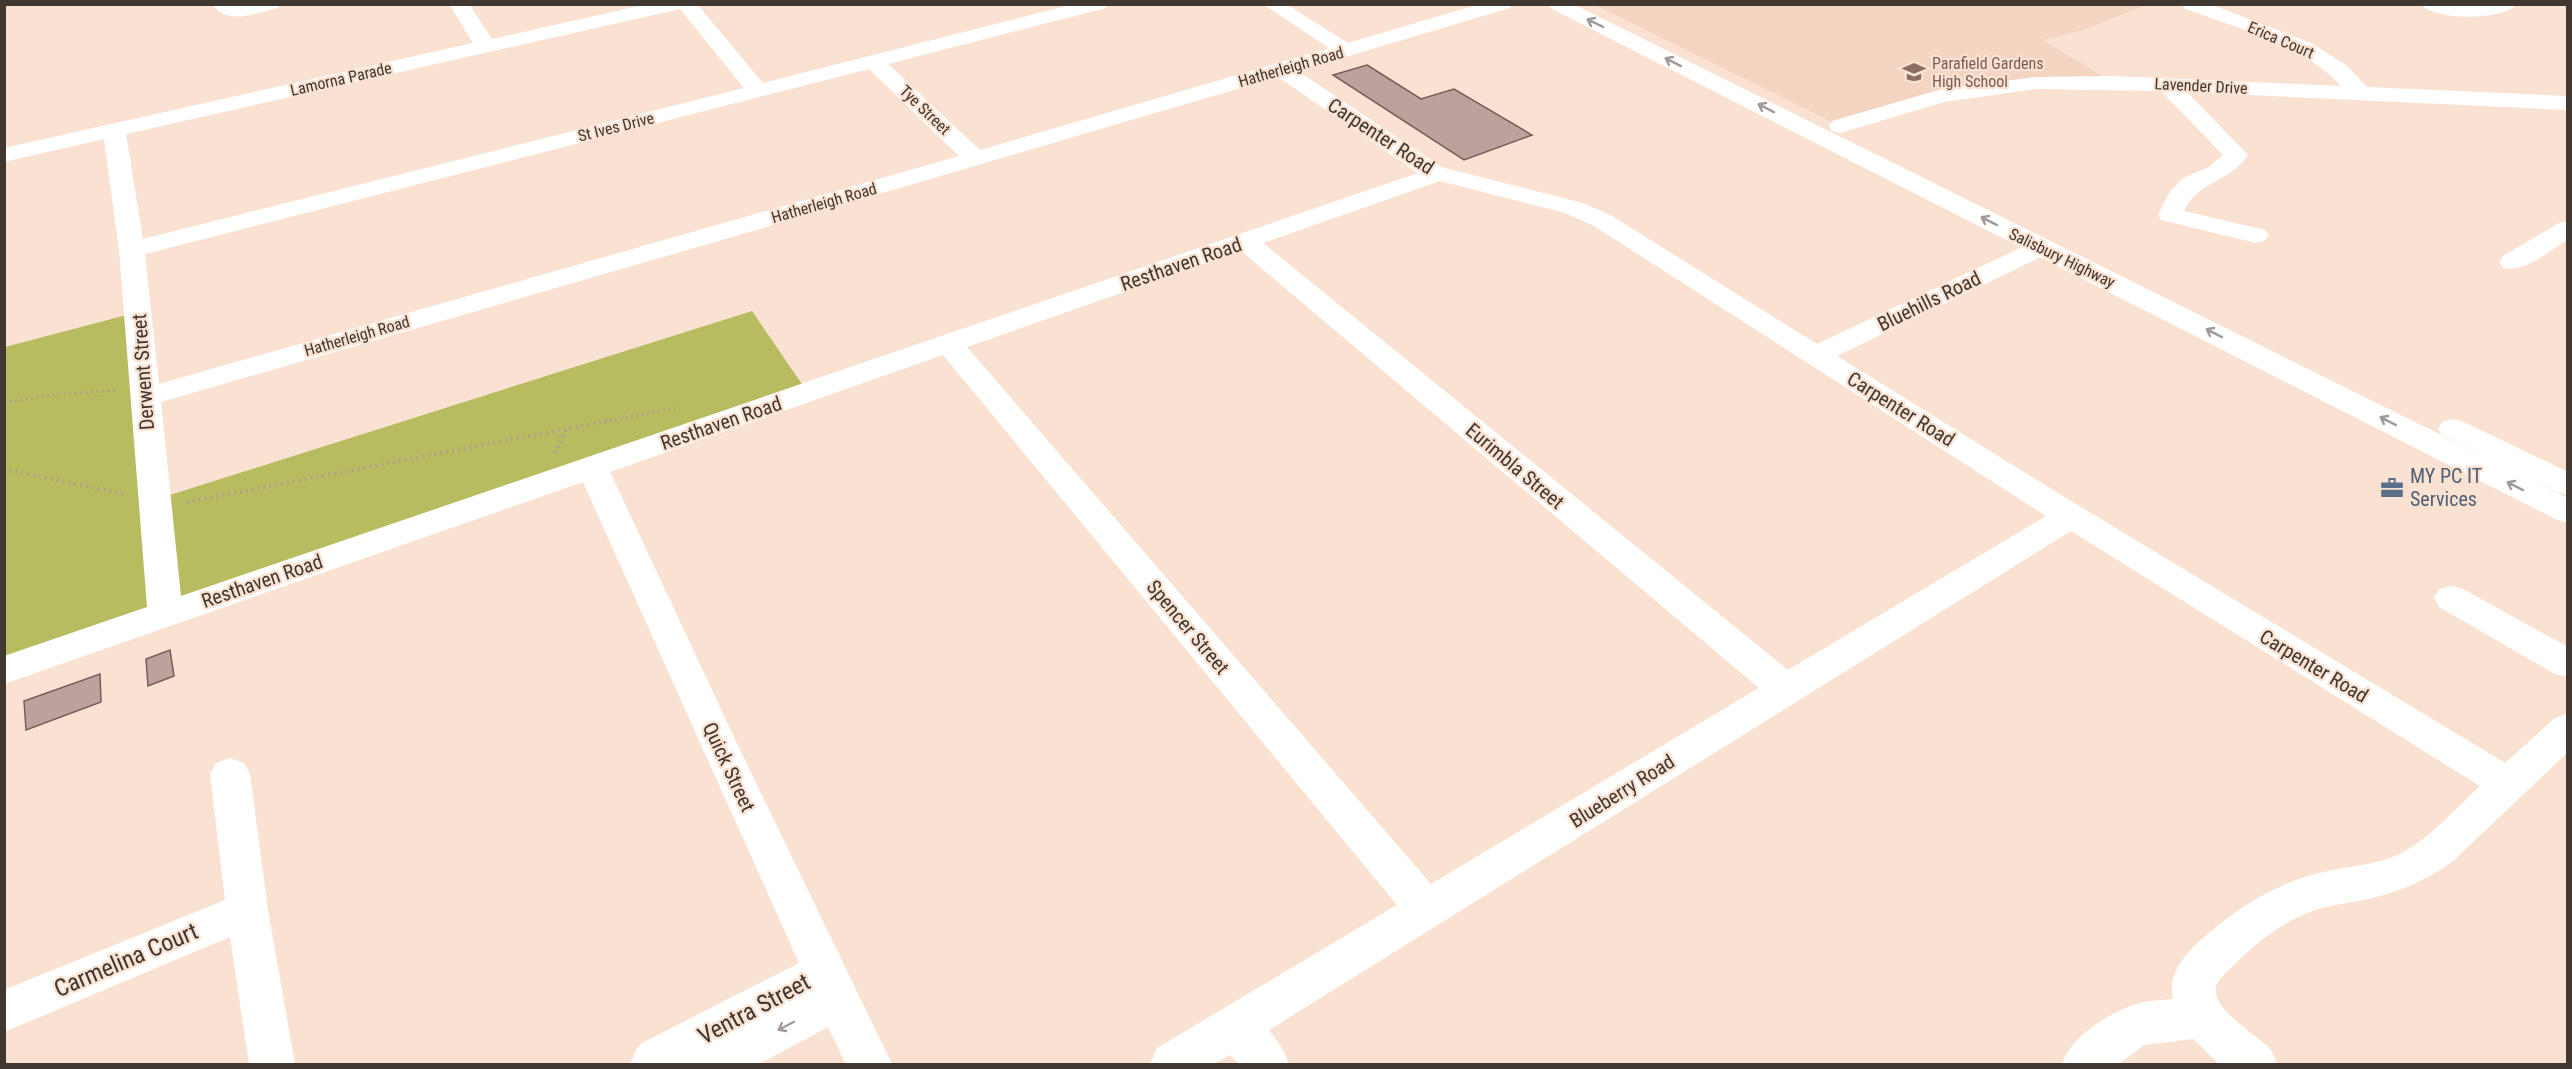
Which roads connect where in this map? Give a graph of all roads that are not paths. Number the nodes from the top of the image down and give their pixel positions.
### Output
1 (221, 4) edge
2 (270, 4) edge
3 (459, 4) edge
4 (677, 4) edge
5 (686, 4) edge
6 (1100, 4) edge
7 (1272, 4) edge
8 (1503, 4) edge
9 (1557, 4) edge
10 (1595, 4) edge
11 (2191, 4) edge
12 (2430, 4) edge
13 (2508, 4) edge
14 (486, 47) junction
15 (1347, 51) junction
16 (873, 61) junction
17 (1282, 70) junction
18 (2167, 84) junction
19 (758, 90) junction
20 (2360, 93) junction
21 (2568, 103) edge
22 (114, 130) junction
23 (1829, 130) junction
24 (4, 155) edge
25 (976, 159) junction
26 (1438, 174) junction
27 (2568, 228) edge
28 (2256, 235) dead end
29 (1244, 241) junction
30 (2053, 242) junction
31 (132, 250) junction
32 (2512, 262) dead end
33 (949, 344) junction
34 (1816, 355) junction
35 (144, 397) junction
36 (592, 467) junction
37 (2568, 485) edge
38 (2568, 512) edge
39 (2070, 516) junction
40 (2451, 598) dead end
41 (165, 615) junction
42 (2568, 664) edge
43 (4, 670) edge
44 (1786, 690) junction
45 (2568, 728) edge
46 (230, 774) dead end
47 (2508, 784) junction
48 (247, 910) junction
49 (1427, 910) junction
50 (831, 985) junction
51 (4, 1011) edge
52 (2204, 1016) junction
53 (1237, 1046) edge
54 (272, 1064) edge
55 (653, 1065) edge
56 (715, 1065) edge
57 (869, 1065) edge
58 (1173, 1065) edge
59 (1266, 1065) edge
60 (2085, 1065) edge
61 (2254, 1065) edge

1 - 2 street
3 - 14 street
4 - 14 street, Lamorna Parade
5 - 19 street
6 - 16 street, St Ives Drive
7 - 15 street
8 - 15 street, Hatherleigh Road
23 -> 9 street, Salisbury Highway
10 - 23 street, Salisbury Highway
11 - 20 street, Erica Court
12 - 13 street
14 - 22 street, Lamorna Parade
15 - 17 street, Hatherleigh Road
16 - 19 street, St Ives Drive
16 - 25 street, Tye Street
17 - 25 street, Hatherleigh Road
17 - 26 street, Carpenter Road
18 - 20 street, Lavender Drive
18 - 23 street, Lavender Drive
18 - 28 street
19 - 31 street, St Ives Drive
20 - 21 street, Lavender Drive
22 - 24 street, Lamorna Parade
22 - 31 street, Derwent Street
23 - 30 street, Salisbury Highway
25 - 35 street, Hatherleigh Road
26 - 29 street, Resthaven Road
26 - 34 street, Carpenter Road
27 - 32 street
29 - 33 street, Resthaven Road
29 - 44 street, Eurimbla Street
30 - 34 street, Bluehills Road
30 - 37 street, Salisbury Highway
38 -> 30 street, Salisbury Highway
31 - 35 street, Derwent Street
33 - 36 street, Resthaven Road
33 - 49 street, Spencer Street
34 - 39 street, Carpenter Road
35 - 41 street, Derwent Street
36 - 41 street, Resthaven Road
36 - 50 street, Quick Street
39 - 44 street, Blueberry Road
39 - 47 street, Carpenter Road
40 - 42 street
41 - 43 street, Resthaven Road
44 - 49 street, Blueberry Road
45 - 47 street
46 - 48 street
47 - 52 street
48 - 51 street, Carmelina Court
48 - 54 street
49 - 53 street, Blueberry Road
50 - 55 street, Ventra Street
50 -> 56 street, Ventra Street
50 - 57 street, Quick Street
52 - 60 street
52 - 61 street
53 - 58 street, Blueberry Road
53 - 59 street

